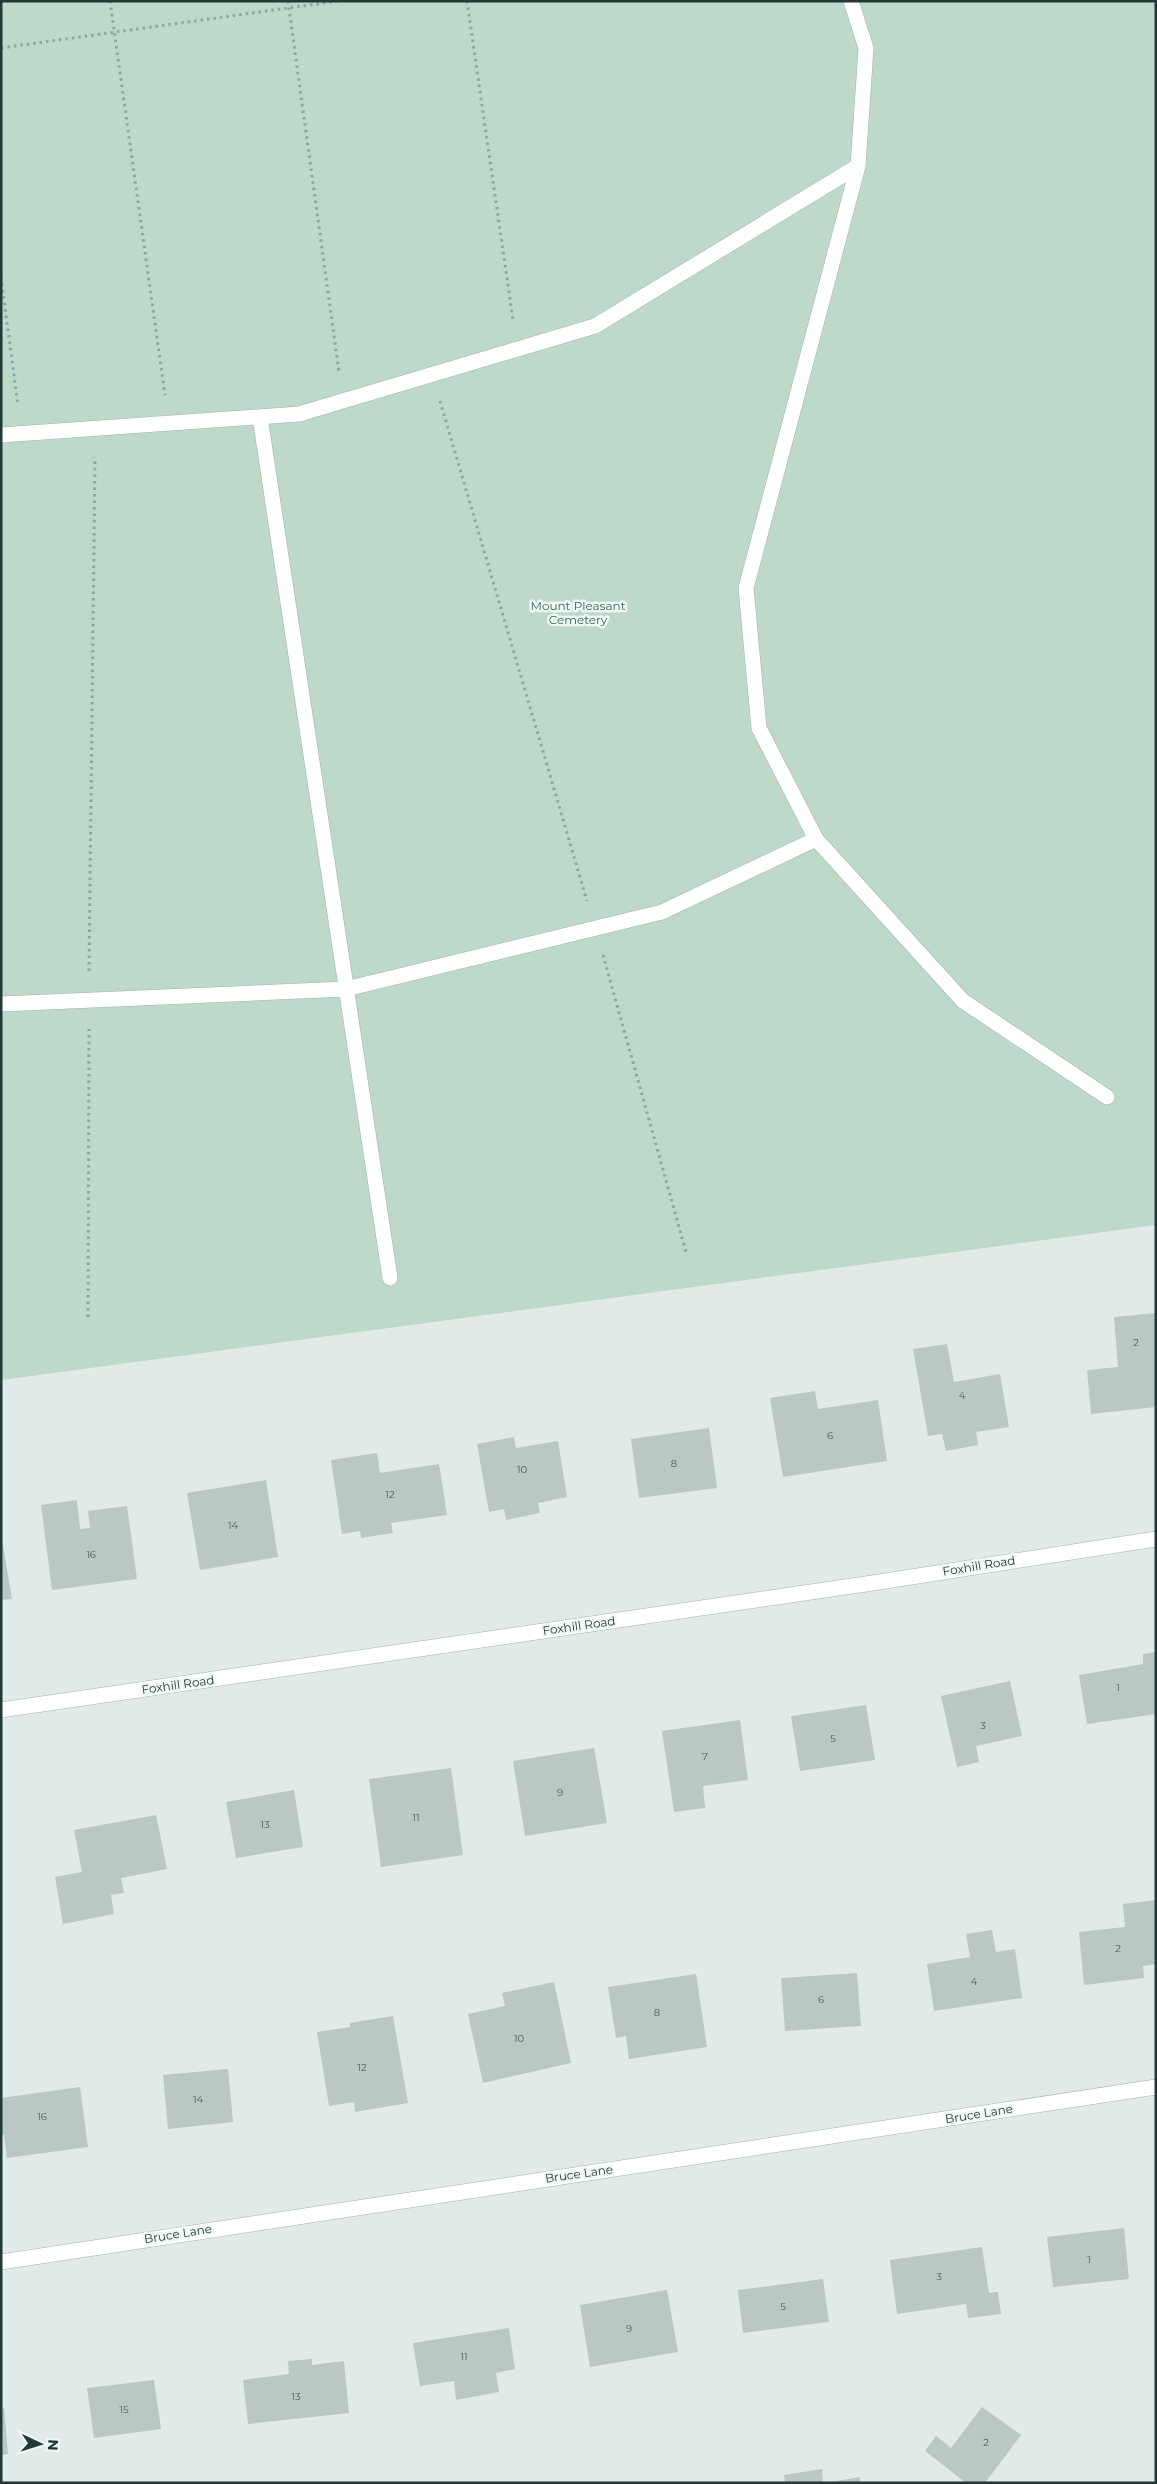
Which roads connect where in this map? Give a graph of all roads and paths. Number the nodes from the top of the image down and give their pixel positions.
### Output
1 (110, 1) edge
2 (288, 1) edge
3 (338, 1) edge
4 (467, 1) edge
5 (851, 1) edge
6 (289, 8) junction
7 (115, 33) junction
8 (1, 48) edge
9 (858, 166) junction
10 (1, 277) edge
11 (517, 349) junction
12 (432, 374) junction
13 (343, 401) junction
14 (260, 417) junction
15 (169, 423) junction
16 (96, 429) junction
17 (22, 434) junction
18 (1, 435) edge
19 (816, 839) junction
20 (595, 929) junction
21 (346, 989) junction
22 (89, 1000) junction
23 (1, 1004) edge
24 (1107, 1097) dead end
25 (686, 1252) dead end
26 (390, 1278) dead end
27 (88, 1317) dead end
28 (1156, 1539) edge
29 (1, 1710) edge
30 (1156, 2087) edge
31 (1, 2262) edge

1 - 7 path
2 - 6 path
3 - 6 path
4 - 11 path
5 - 9 street
6 - 7 path
6 - 13 path
7 - 8 path
7 - 15 path
9 - 11 street
9 - 19 street
10 - 17 path
11 - 12 street
12 - 13 street
12 - 20 path
13 - 14 street
14 - 15 street
14 - 21 street
15 - 16 street
16 - 17 street
16 - 22 path
17 - 18 street
19 - 20 street
19 - 24 street
20 - 21 street
20 - 25 path
21 - 22 street
21 - 26 street
22 - 23 street
22 - 27 path
28 - 29 street, Foxhill Road
30 - 31 street, Bruce Lane

